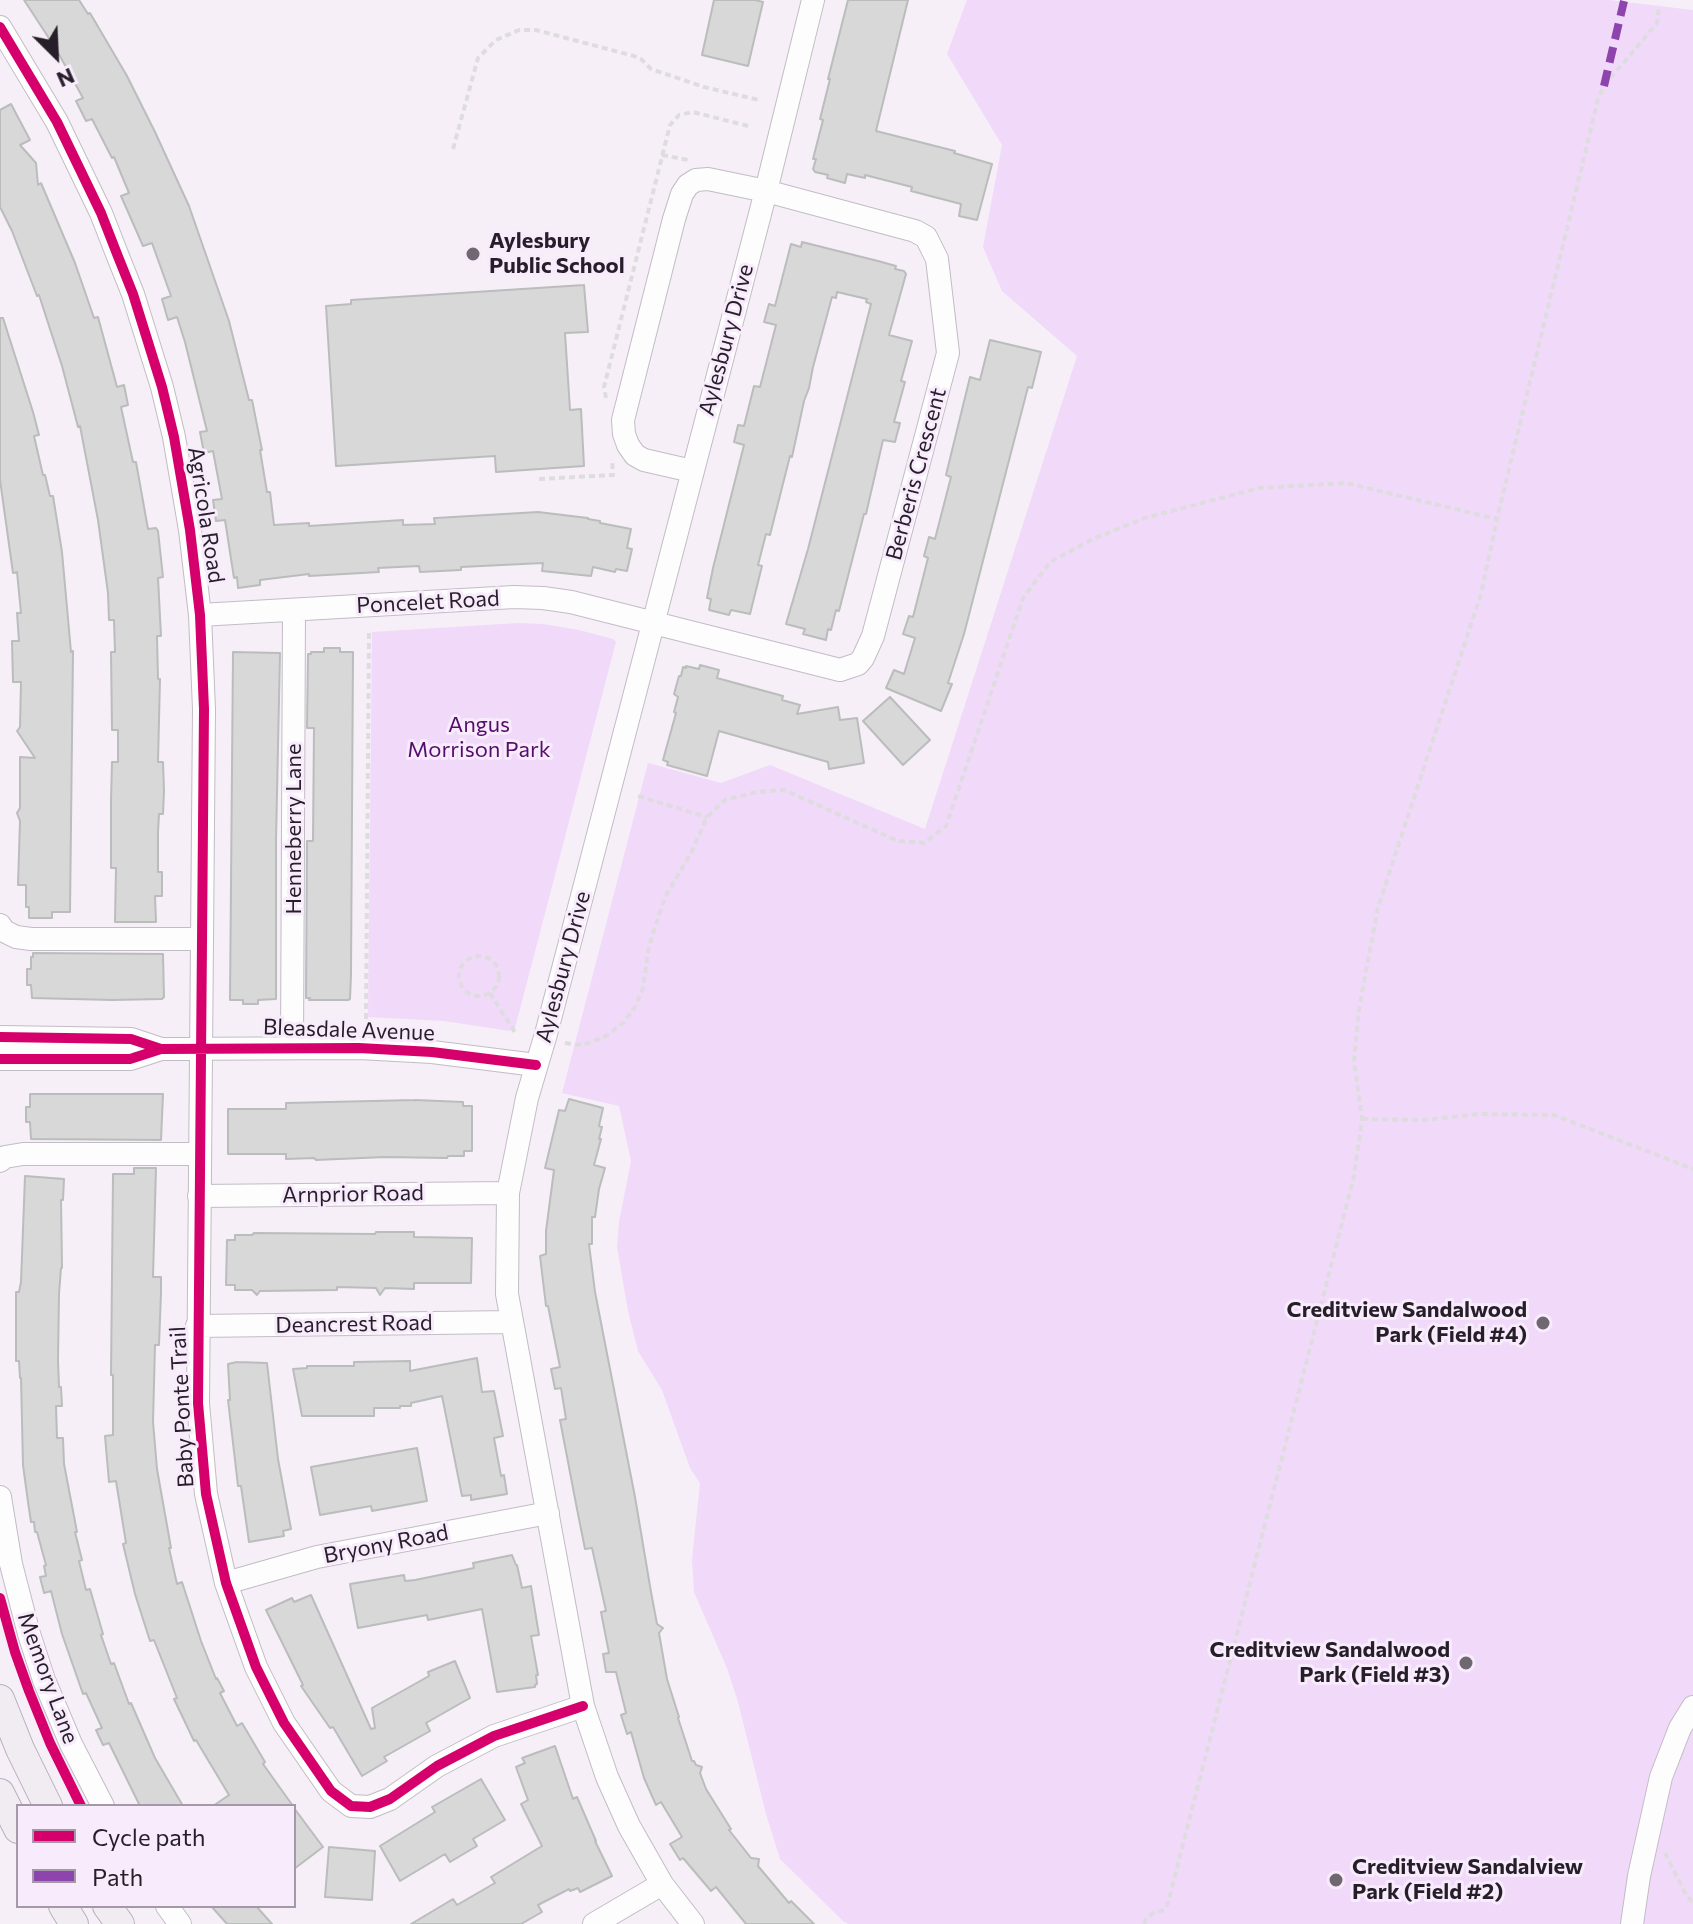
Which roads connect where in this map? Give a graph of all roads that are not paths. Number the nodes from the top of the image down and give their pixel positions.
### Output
1 (813, 0) edge
2 (0, 27) edge
3 (766, 191) junction
4 (692, 471) junction
5 (294, 610) junction
6 (200, 615) junction
7 (653, 623) junction
8 (0, 925) edge
9 (201, 939) junction
10 (0, 1037) edge
11 (292, 1047) junction
12 (200, 1048) junction
13 (161, 1049) junction
14 (0, 1059) edge
15 (536, 1065) junction
16 (199, 1154) junction
17 (0, 1161) edge
18 (508, 1193) junction
19 (199, 1196) junction
20 (512, 1322) junction
21 (197, 1326) junction
22 (0, 1497) edge
23 (548, 1513) junction
24 (226, 1583) junction
25 (0, 1699) edge
26 (583, 1706) junction
27 (1693, 1707) edge
28 (0, 1794) edge
29 (47, 1804) edge
30 (102, 1804) edge
31 (16, 1825) edge
32 (662, 1884) junction
33 (594, 1924) edge
34 (693, 1924) edge
35 (1632, 1924) edge

1 - 3 street, Aylesbury Drive
2 - 6 street, Agricola Road
3 - 4 street, Aylesbury Drive
3 - 4 street
3 - 7 street, Berberis Crescent
4 - 7 street, Aylesbury Drive
5 - 6 street, Poncelet Road
5 - 7 street, Poncelet Road
5 - 11 street, Henneberry Lane
6 - 9 street, Agricola Road
7 - 15 street, Aylesbury Drive
8 - 9 street
9 - 12 street, Agricola Road
10 - 13 street, Bleasdale Avenue
11 - 12 street, Bleasdale Avenue
11 - 15 street, Bleasdale Avenue
12 - 13 street, Bleasdale Avenue
12 - 16 street, Baby Ponte Trail
13 - 14 street, Bleasdale Avenue
15 - 18 street, Aylesbury Drive
16 - 17 street
16 - 19 street, Baby Ponte Trail
18 - 19 street, Arnprior Road
18 - 20 street, Aylesbury Drive
19 - 21 street, Baby Ponte Trail
20 - 21 street, Deancrest Road
20 - 23 street, Aylesbury Drive
21 - 24 street, Baby Ponte Trail
22 - 30 street, Memory Lane
23 - 24 street, Bryony Road
23 - 26 street, Aylesbury Drive
24 - 26 street, Baby Ponte Trail
25 - 29 main road
26 - 32 street, Aylesbury Drive
27 - 35 street
28 - 31 main road
32 - 33 street
32 - 34 street, Aylesbury Drive

